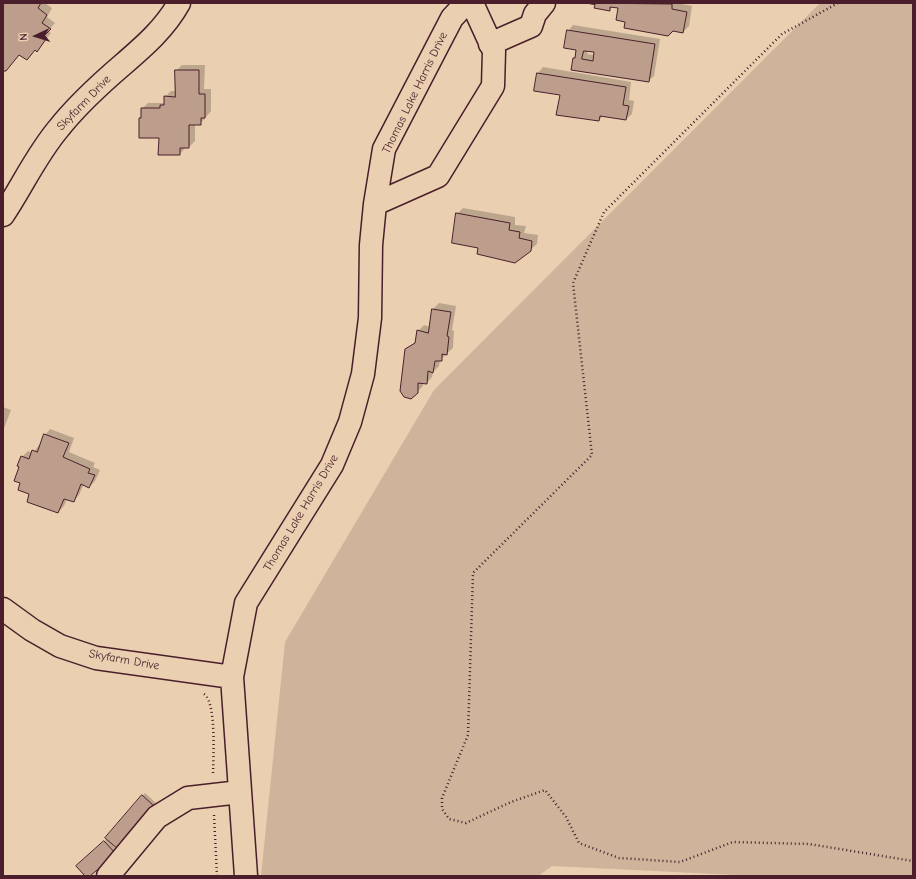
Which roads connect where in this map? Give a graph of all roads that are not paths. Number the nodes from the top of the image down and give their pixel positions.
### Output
1 (179, 3) edge
2 (466, 3) edge
3 (472, 3) edge
4 (544, 3) edge
5 (490, 44) junction
6 (375, 204) junction
7 (3, 215) edge
8 (3, 609) edge
9 (232, 677) junction
10 (240, 792) junction
11 (108, 876) edge
12 (246, 876) edge

1 - 7 street, Skyfarm Drive
2 - 6 street, Thomas Lake Harris Drive
3 - 5 street
4 - 5 street
5 - 6 street
6 - 9 street, Thomas Lake Harris Drive
8 - 9 street, Skyfarm Drive
9 - 10 street, Thomas Lake Harris Drive
10 - 11 street
10 - 12 street, Thomas Lake Harris Drive

